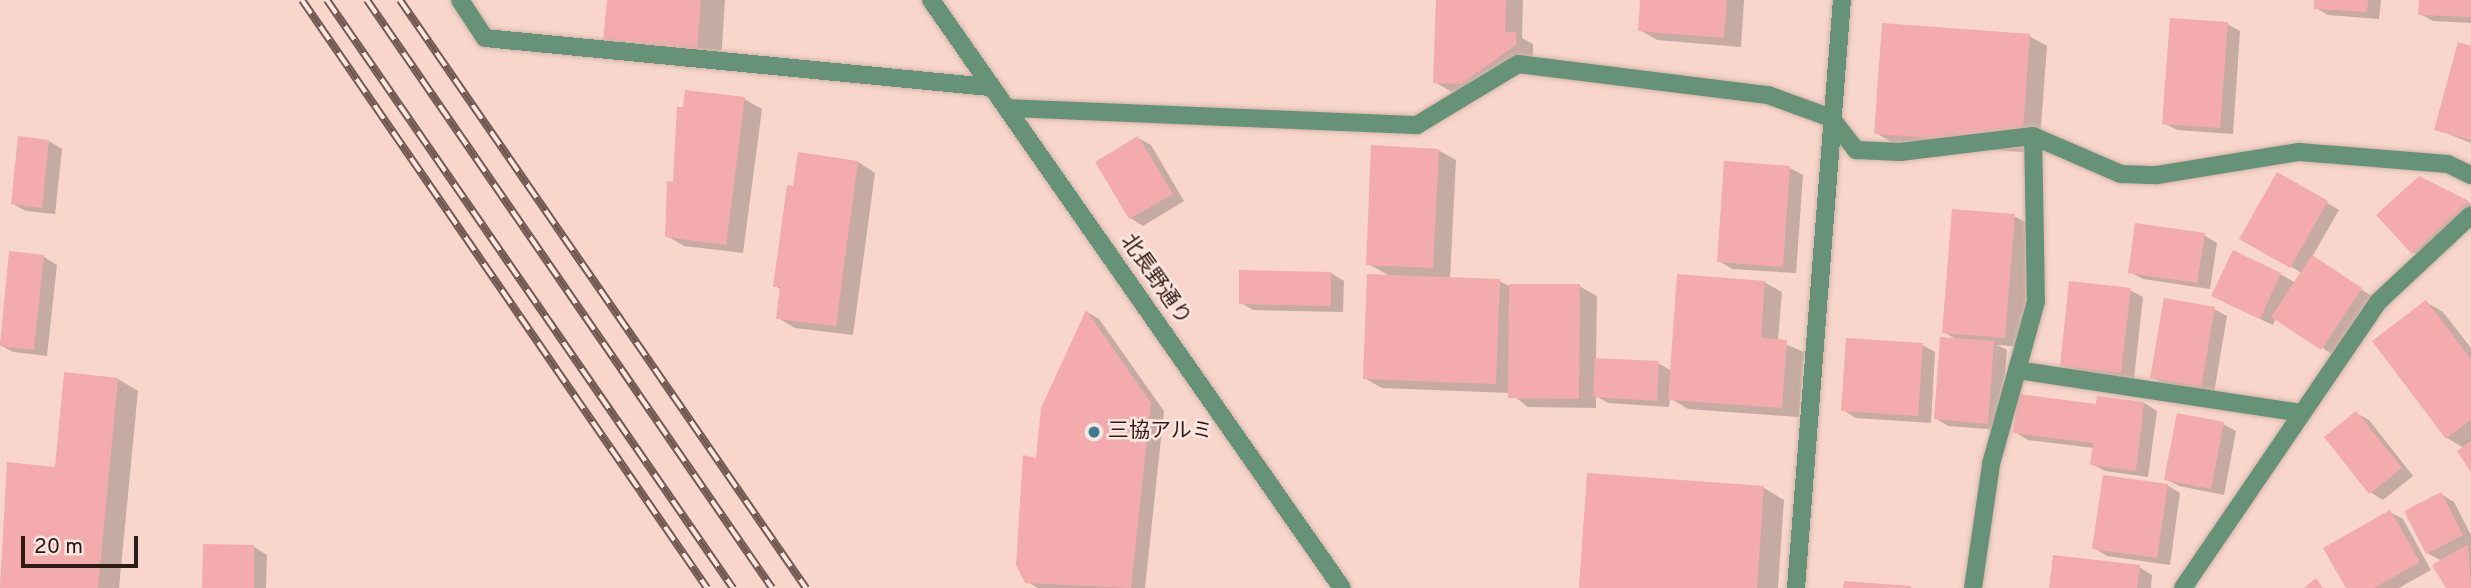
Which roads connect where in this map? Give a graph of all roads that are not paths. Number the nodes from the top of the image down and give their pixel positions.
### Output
1 (460, 0) edge
2 (930, 0) edge
3 (1842, 0) edge
4 (989, 87) junction
5 (1008, 108) junction
6 (1831, 118) junction
7 (2032, 136) junction
8 (2471, 175) edge
9 (2471, 215) edge
10 (2017, 370) junction
11 (2302, 413) junction
12 (1342, 588) edge
13 (1796, 588) edge
14 (1973, 588) edge
15 (2183, 588) edge

1 - 4 street
2 - 4 street, 北長野通り
3 - 6 street
4 - 5 street, 北長野通り
5 - 6 street
5 - 12 street, 北長野通り
6 - 7 street
6 - 13 street
7 - 8 street
7 - 10 street
9 - 11 street
10 - 11 street
10 - 14 street
11 - 15 street

